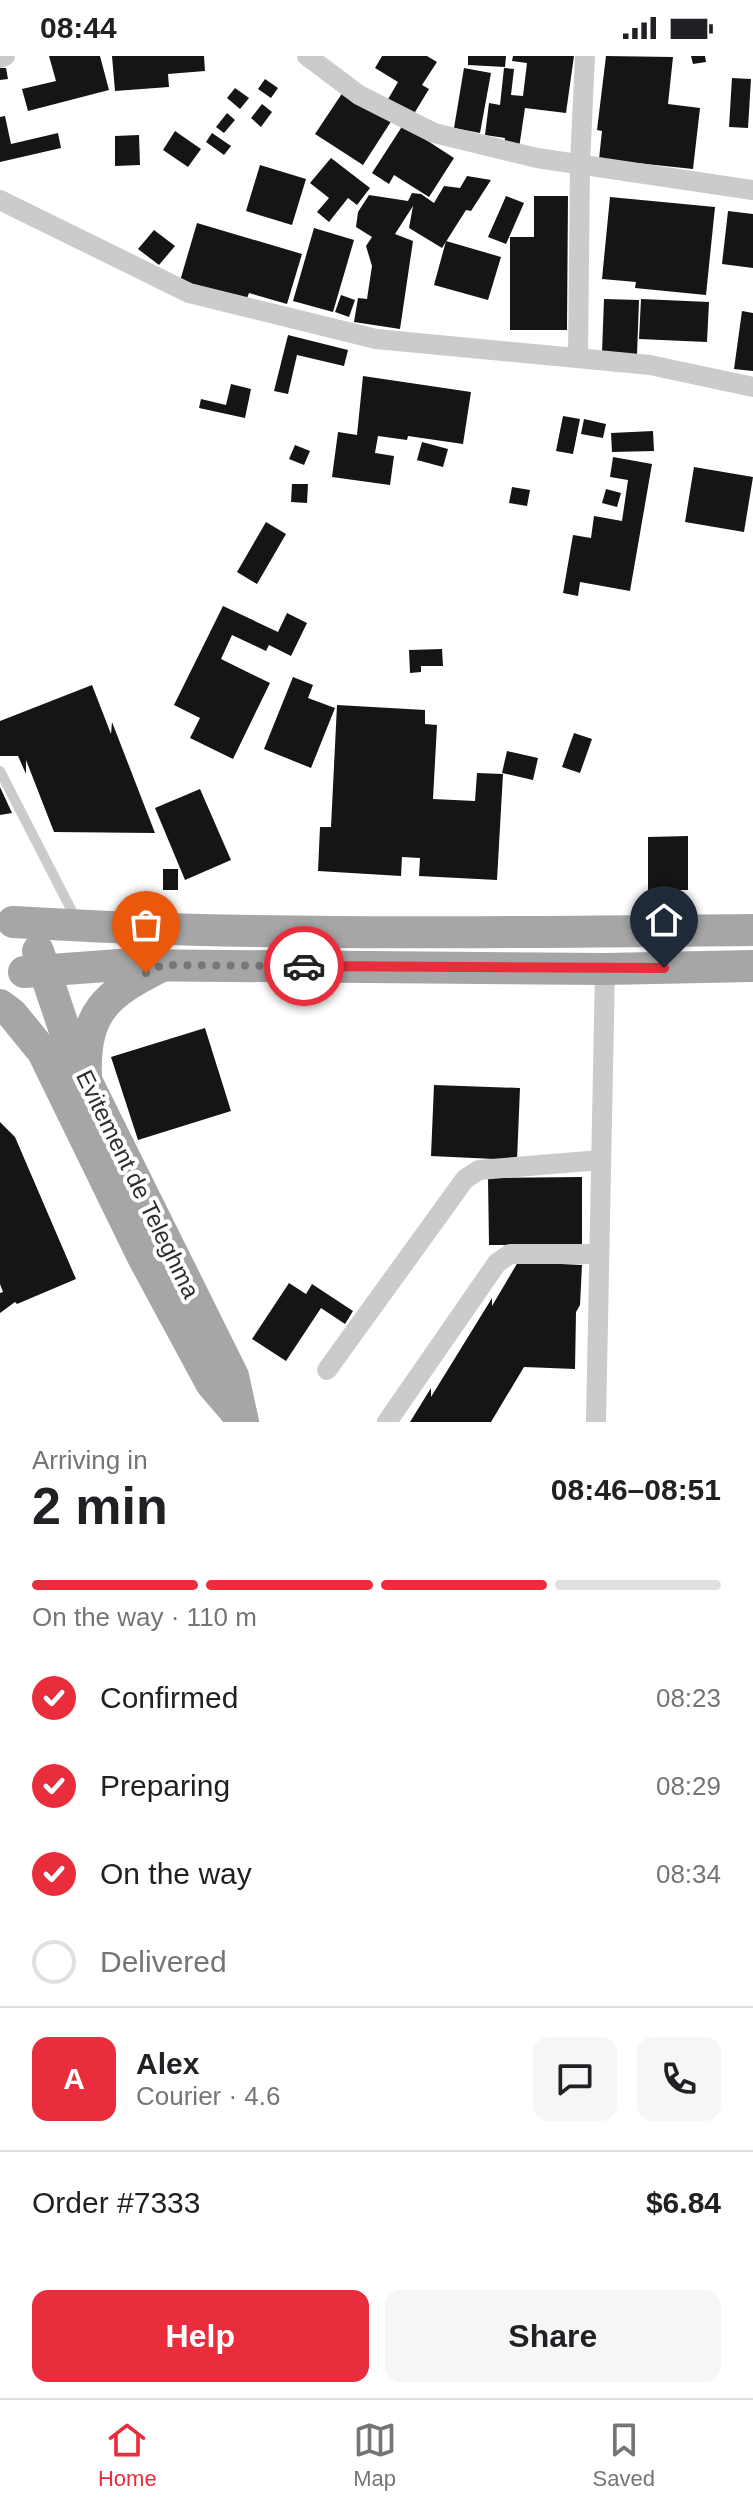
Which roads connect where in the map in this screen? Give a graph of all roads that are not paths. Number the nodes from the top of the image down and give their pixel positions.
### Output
1 (307, 56) edge
2 (585, 56) edge
3 (580, 164) junction
4 (753, 190) edge
5 (0, 200) edge
6 (578, 358) junction
7 (753, 387) edge
8 (0, 771) edge
9 (4, 923) edge
10 (80, 926) junction
11 (753, 930) edge
12 (163, 965) junction
13 (753, 966) edge
14 (21, 969) edge
15 (605, 969) junction
16 (6, 1010) edge
17 (86, 1080) junction
18 (601, 1160) junction
19 (599, 1254) junction
20 (327, 1370) dead end
21 (243, 1421) edge
22 (387, 1422) edge
23 (596, 1422) edge

1 - 3 street
2 - 3 street
3 - 4 street
3 - 6 street
5 - 6 street
6 - 7 street
8 - 10 lane
9 - 10 main road
9 - 14 main road
10 - 11 main road
12 - 14 main road
12 - 15 main road
12 - 17 main road
13 - 15 main road
14 - 16 main road, Evitement de Teleghma
14 - 17 main road, Evitement de Teleghma
15 - 18 street
16 - 21 main road, Evitement de Teleghma
17 - 21 main road, Evitement de Teleghma
18 - 19 street
18 - 20 street
19 - 22 street
19 - 23 street

